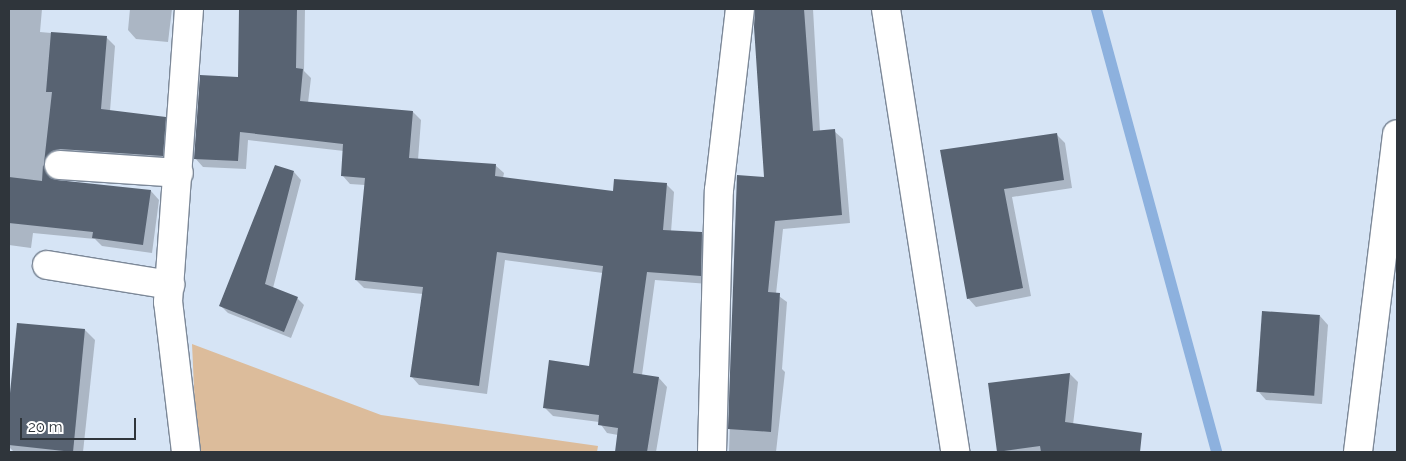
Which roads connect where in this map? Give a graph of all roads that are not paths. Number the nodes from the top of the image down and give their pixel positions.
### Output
1 (189, 9) edge
2 (740, 9) edge
3 (886, 9) edge
4 (1397, 134) edge
5 (59, 165) dead end
6 (180, 173) junction
7 (47, 265) dead end
8 (170, 285) junction
9 (186, 452) edge
10 (712, 452) edge
11 (955, 452) edge
12 (1358, 452) edge

1 - 6 street
2 - 10 street
3 - 11 street
4 - 12 street
5 - 6 street
6 - 8 street
7 - 8 street
8 - 9 street

